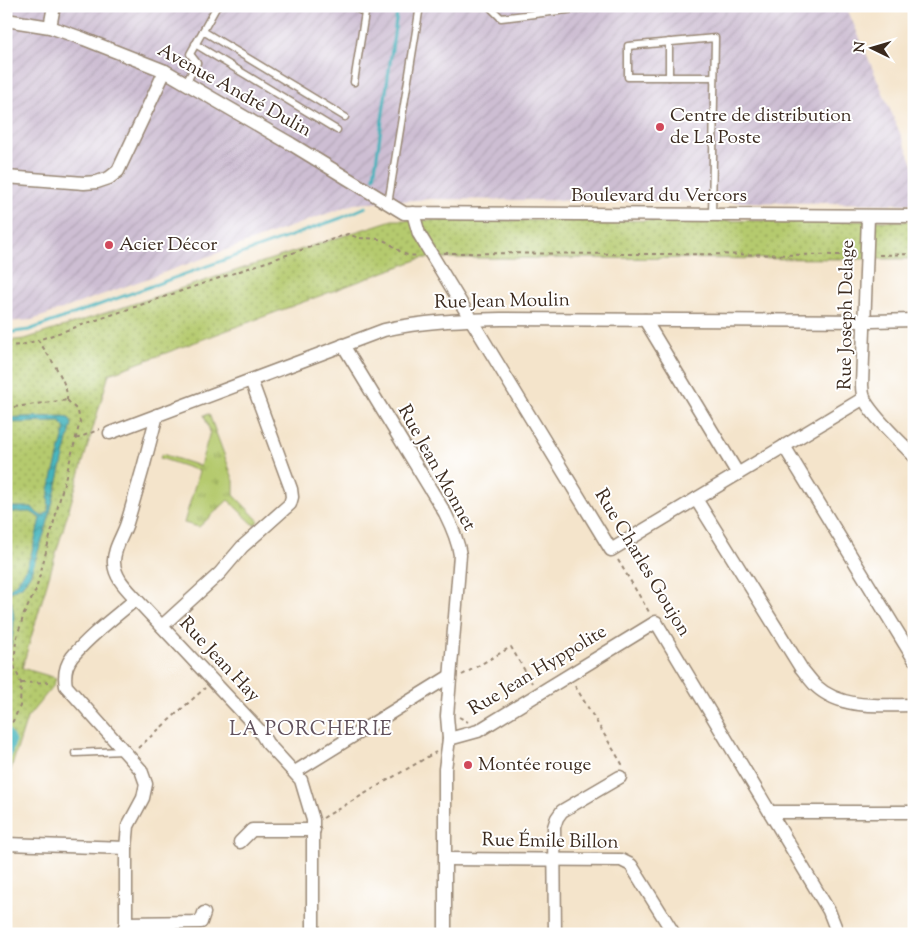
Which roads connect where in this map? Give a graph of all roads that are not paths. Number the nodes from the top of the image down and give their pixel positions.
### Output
1 (54, 6) edge
2 (217, 6) edge
3 (353, 6) edge
4 (420, 6) edge
5 (489, 6) edge
6 (600, 6) edge
7 (6, 20) edge
8 (50, 27) junction
9 (202, 31) junction
10 (669, 42) junction
11 (195, 44) junction
12 (165, 71) junction
13 (668, 77) junction
14 (714, 77) junction
15 (354, 82) dead end
16 (186, 83) junction
17 (345, 118) dead end
18 (337, 130) dead end
19 (6, 177) edge
20 (388, 204) junction
21 (408, 213) junction
22 (712, 216) junction
23 (914, 216) edge
24 (868, 217) junction
25 (471, 319) junction
26 (645, 320) junction
27 (914, 320) edge
28 (864, 321) junction
29 (343, 345) junction
30 (251, 380) junction
31 (864, 398) junction
32 (157, 415) junction
33 (110, 433) road end
34 (784, 446) junction
35 (914, 456) edge
36 (738, 474) junction
37 (696, 499) junction
38 (136, 599) junction
39 (656, 622) joint
40 (162, 626) junction
41 (914, 659) edge
42 (455, 677) junction
43 (914, 705) edge
44 (449, 739) junction
45 (75, 753) dead end
46 (126, 754) junction
47 (294, 772) junction
48 (620, 777) road end
49 (770, 812) junction
50 (914, 812) edge
51 (314, 825) junction
52 (240, 842) dead end
53 (6, 844) edge
54 (126, 848) junction
55 (446, 859) junction
56 (555, 859) junction
57 (204, 913) dead end
58 (125, 928) edge
59 (314, 934) edge
60 (445, 934) edge
61 (555, 934) edge
62 (674, 934) edge
63 (838, 934) edge

1 - 8 street
2 - 9 lane
3 - 15 lane
4 - 20 lane
5 - 6 lane
7 - 8 street, Avenue André Dulin
8 - 12 street, Avenue André Dulin
9 - 11 lane
9 - 17 lane
10 - 13 lane
10 - 13 lane
10 - 14 lane
11 - 16 lane
11 - 18 lane
12 - 16 street, Avenue André Dulin
12 - 19 street
13 - 14 lane
14 - 22 lane
16 - 20 street, Avenue André Dulin
20 - 21 street, Avenue André Dulin
21 - 22 street, Boulevard du Vercors
21 - 25 street, Rue Charles Goujon
22 - 24 street, Boulevard du Vercors
23 - 24 street, Boulevard du Vercors
24 - 28 street, Rue Joseph Delage
25 - 26 street, Rue Jean Moulin
25 - 29 street, Rue Jean Moulin
25 - 37 street, Rue Charles Goujon
26 - 28 street, Rue Jean Moulin
26 - 36 street
27 - 28 street, Rue Jean Moulin
28 - 31 street, Rue Joseph Delage
29 - 30 street, Rue Jean Moulin
29 - 42 street, Rue Jean Monnet
30 - 32 street, Rue Jean Moulin
30 - 40 street
31 - 34 street
31 - 35 street, Rue Joseph Delage
32 - 33 street, Rue Jean Moulin
32 - 38 street, Rue Jean Hay
34 - 36 street
34 - 41 street
36 - 37 street
37 - 43 street
38 - 40 street, Rue Jean Hay
38 - 46 street
39 - 44 street, Rue Jean Hyppolite
39 - 49 street, Rue Charles Goujon
40 - 47 street, Rue Jean Hay
42 - 44 street, Rue Jean Monnet
42 - 47 street
44 - 55 street
45 - 46 lane
46 - 54 street
47 - 51 street, Rue Jean Hay
48 - 56 street
49 - 50 street
49 - 63 street, Rue Charles Goujon
51 - 52 street
51 - 59 street, Rue Jean Hay
53 - 54 street
54 - 58 street
55 - 56 street, Rue Émile Billon
55 - 60 street
56 - 61 street
56 - 62 street, Rue Émile Billon
57 - 58 street

